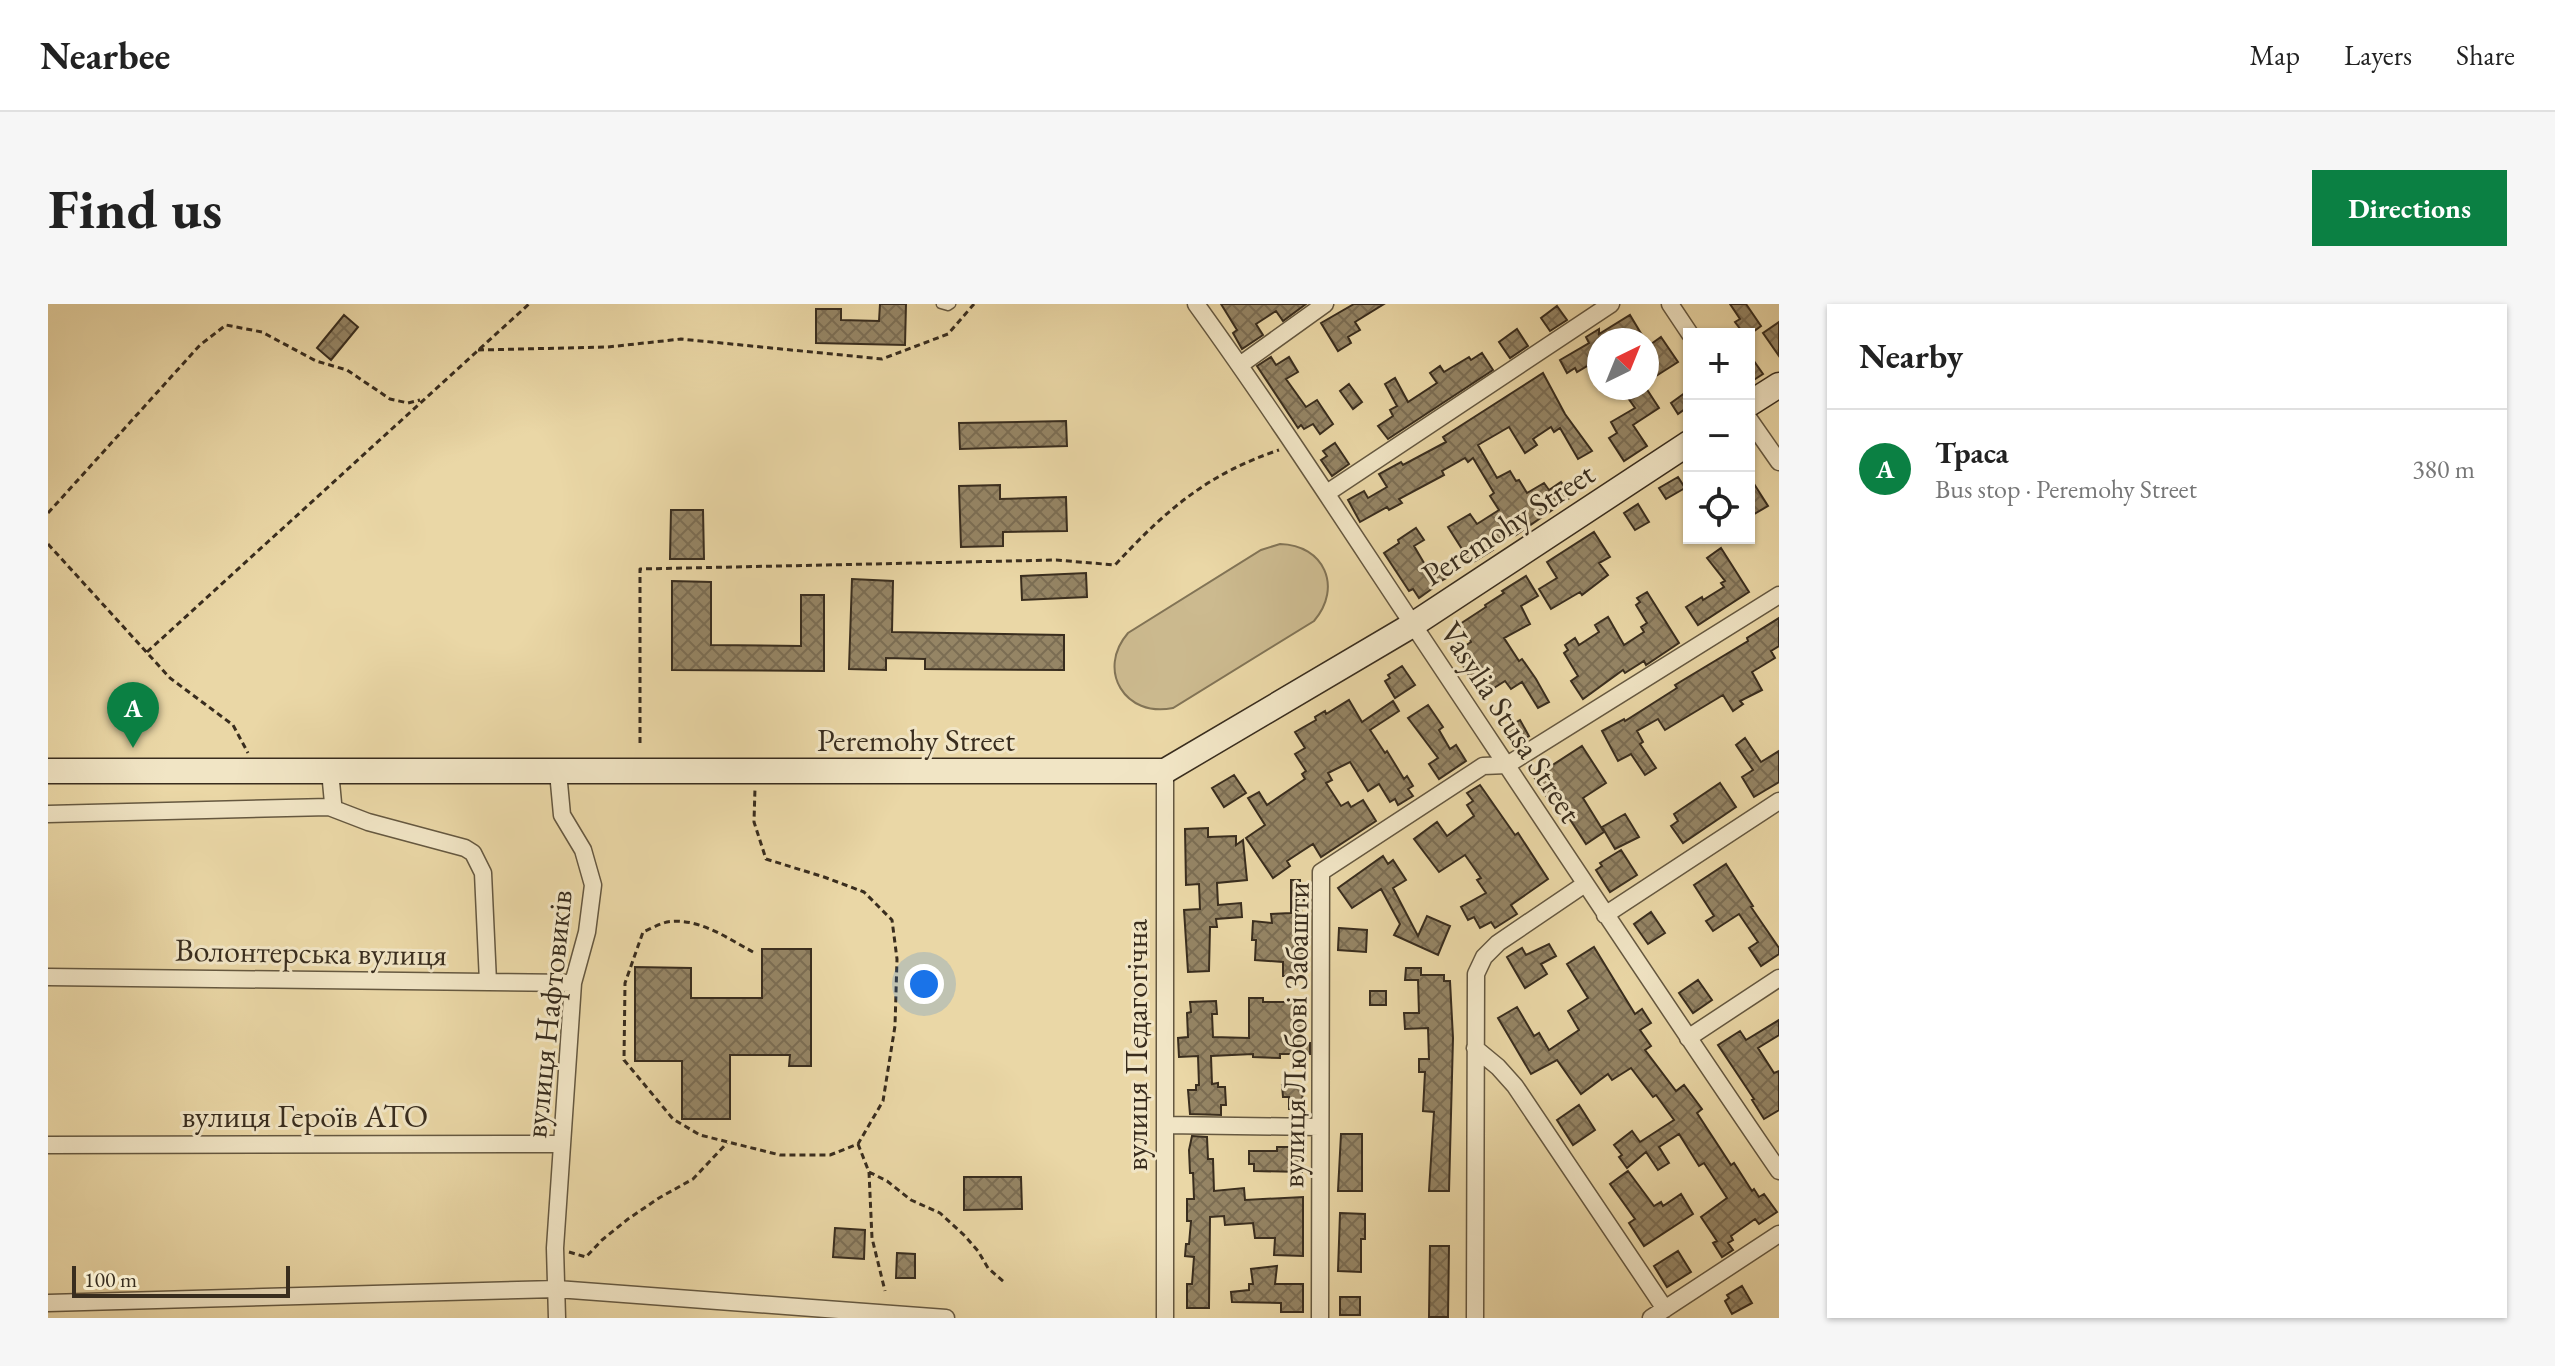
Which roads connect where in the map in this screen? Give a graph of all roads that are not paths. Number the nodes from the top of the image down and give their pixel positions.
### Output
1 (941, 304) edge
2 (951, 304) edge
3 (1196, 304) edge
4 (1325, 304) edge
5 (1611, 304) edge
6 (1670, 304) edge
7 (1686, 328) edge
8 (1240, 365) junction
9 (1779, 385) edge
10 (1755, 400) edge
11 (1755, 428) edge
12 (1683, 447) edge
13 (1779, 462) edge
14 (1327, 493) junction
15 (1779, 595) edge
16 (1414, 624) junction
17 (1507, 765) junction
18 (48, 771) edge
19 (330, 771) junction
20 (1165, 771) junction
21 (558, 772) junction
22 (1779, 801) edge
23 (329, 807) junction
24 (48, 814) edge
25 (1585, 884) junction
26 (1605, 915) junction
27 (48, 977) edge
28 (1779, 978) edge
29 (488, 982) junction
30 (573, 983) junction
31 (1688, 1038) junction
32 (1475, 1048) junction
33 (1165, 1125) junction
34 (1319, 1127) junction
35 (562, 1144) junction
36 (48, 1145) edge
37 (1779, 1171) edge
38 (1779, 1234) edge
39 (557, 1289) junction
40 (48, 1303) edge
41 (1658, 1314) edge
42 (557, 1318) edge
43 (946, 1318) edge
44 (1165, 1318) edge
45 (1320, 1318) edge
46 (1475, 1318) edge

1 - 2 lane
3 - 8 street, Vasylia Stusa Street
4 - 8 street
5 - 14 street
6 - 7 street
8 - 14 street, Vasylia Stusa Street
9 - 10 street
11 - 13 street
12 - 16 street, Peremohy Street
14 - 16 street, Vasylia Stusa Street
15 - 17 street
16 - 17 street, Vasylia Stusa Street
16 - 20 street, Peremohy Street
17 - 25 street, Vasylia Stusa Street
17 - 34 street, вулиця Любові Забашти
18 - 19 street, Peremohy Street
19 - 21 street, Peremohy Street
19 - 23 street
20 - 21 street, Peremohy Street
20 - 33 street, вулиця Педагогічна
21 - 30 street, вулиця Нафтовиків
22 - 26 street
23 - 24 street
23 - 29 street
25 - 26 street, Vasylia Stusa Street
25 - 32 street
26 - 31 street, Vasylia Stusa Street
27 - 29 street, Волонтерська вулиця
28 - 31 street
29 - 30 street, Волонтерська вулиця
30 - 35 street, вулиця Нафтовиків
31 - 37 street, Vasylia Stusa Street
32 - 41 street
32 - 46 street
33 - 34 street
33 - 44 street, вулиця Педагогічна
34 - 45 street, вулиця Любові Забашти
35 - 36 street, вулиця Героїв АТО
35 - 39 street, вулиця Нафтовиків
38 - 41 street
39 - 40 street
39 - 42 street, вулиця Нафтовиків
39 - 43 street

